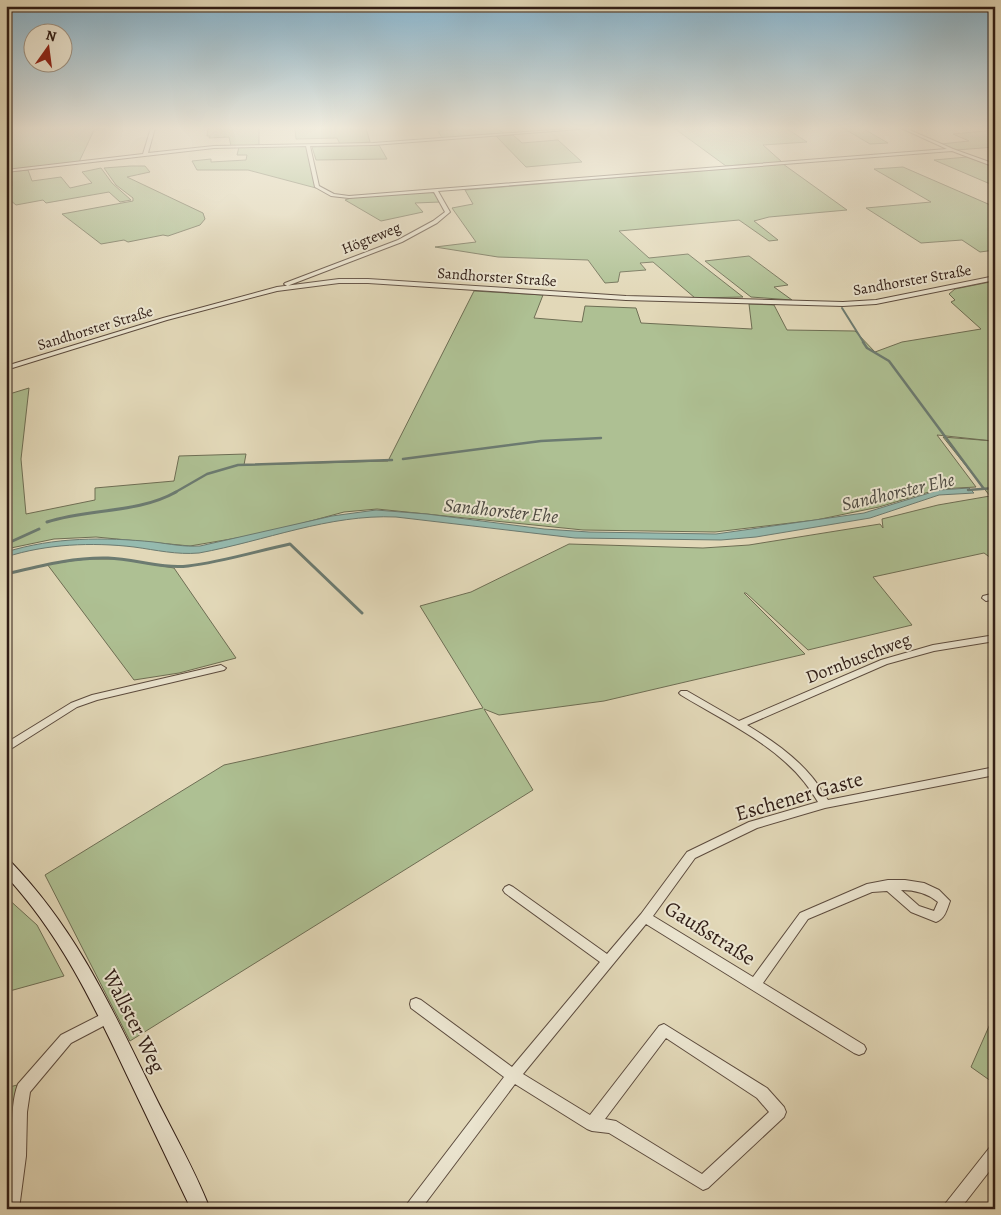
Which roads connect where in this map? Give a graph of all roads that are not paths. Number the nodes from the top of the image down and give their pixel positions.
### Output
1 (317, 185) edge
2 (504, 185) edge
3 (435, 190) junction
4 (995, 278) edge
5 (277, 289) junction
6 (6, 368) edge
7 (995, 638) edge
8 (221, 668) dead end
9 (684, 693) dead end
10 (738, 725) junction
11 (6, 748) edge
12 (995, 771) edge
13 (825, 804) junction
14 (6, 866) edge
15 (888, 885) dead end
16 (509, 890) dead end
17 (645, 917) junction
18 (608, 961) junction
19 (754, 984) junction
20 (416, 1004) dead end
21 (108, 1017) junction
22 (859, 1049) dead end
23 (513, 1076) junction
24 (592, 1124) junction
25 (995, 1152) edge
26 (12, 1209) edge
27 (201, 1209) edge
28 (412, 1209) edge
29 (950, 1209) edge

1 - 3 street
2 - 3 street
3 - 5 street, Högteweg
4 - 5 street, Sandhorster Straße
5 - 6 street, Sandhorster Straße
7 - 10 street, Dornbuschweg
8 - 11 street
9 - 10 street
10 - 13 street
12 - 13 street, Eschener Gaste
13 - 17 street, Eschener Gaste
14 - 21 street, Wallster Weg
15 - 19 street, Gaußstraße
16 - 18 street
17 - 18 street, Eschener Gaste
17 - 19 street, Gaußstraße
18 - 23 street, Eschener Gaste
19 - 22 street, Gaußstraße
20 - 23 street
21 - 26 street
21 - 27 street, Wallster Weg
23 - 24 street
23 - 28 street, Eschener Gaste
24 - 24 street
25 - 29 street

